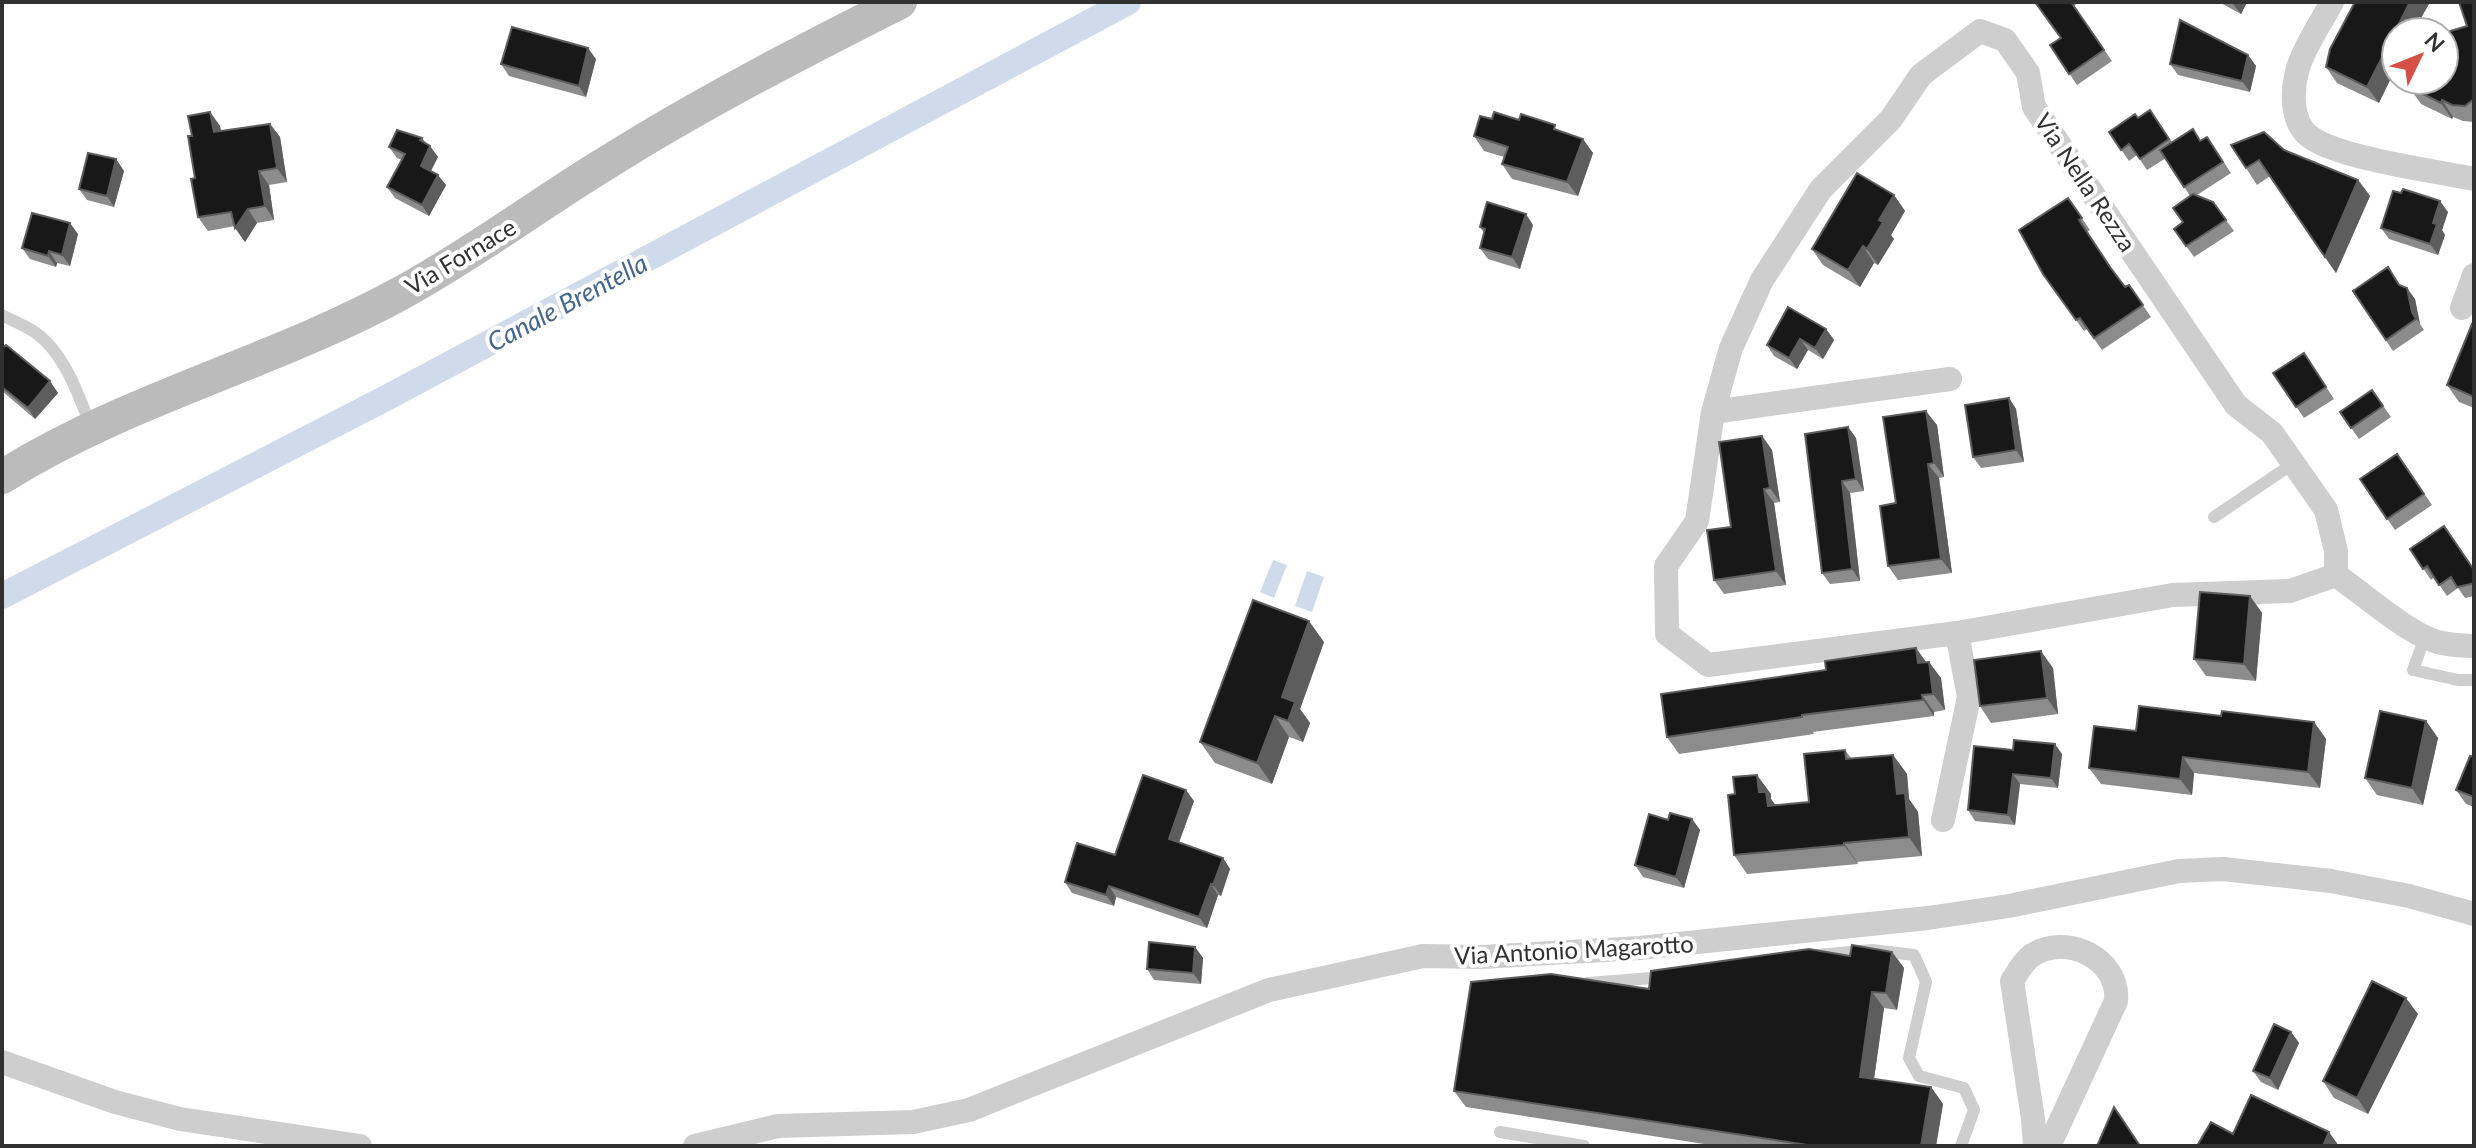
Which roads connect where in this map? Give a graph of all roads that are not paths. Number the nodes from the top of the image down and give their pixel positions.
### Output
1 (900, 2) edge
2 (2332, 2) edge
3 (2474, 179) edge
4 (2474, 275) edge
5 (2462, 308) dead end
6 (2, 315) edge
7 (1950, 379) dead end
8 (1713, 412) junction
9 (91, 427) junction
10 (2294, 463) junction
11 (2, 477) edge
12 (2214, 517) dead end
13 (2336, 575) junction
14 (1957, 633) junction
15 (2425, 637) junction
16 (2474, 646) edge
17 (2474, 680) edge
18 (1943, 820) dead end
19 (2474, 914) edge
20 (1797, 958) edge
21 (1679, 975) edge
22 (1578, 983) edge
23 (2, 1062) edge
24 (1500, 1132) dead end
25 (360, 1146) edge
26 (695, 1146) edge
27 (1584, 1146) edge
28 (1961, 1146) edge
29 (2035, 1146) edge
30 (2049, 1146) edge

1 - 9 street, Via Fornace
2 - 3 street
4 - 5 street
6 - 9 lane
7 - 8 street
8 - 10 street, Via Nella Rezza
8 - 14 street, Via Nella Rezza
9 - 11 street, Via Fornace
10 - 12 lane
10 - 13 street, Via Nella Rezza
13 - 14 street, Via Nella Rezza
13 - 15 street
14 - 18 street
15 - 16 street
15 - 17 lane
19 - 26 street, Via Antonio Magarotto
20 - 28 lane
21 - 22 lane
23 - 25 street
24 - 27 lane
29 - 30 street

